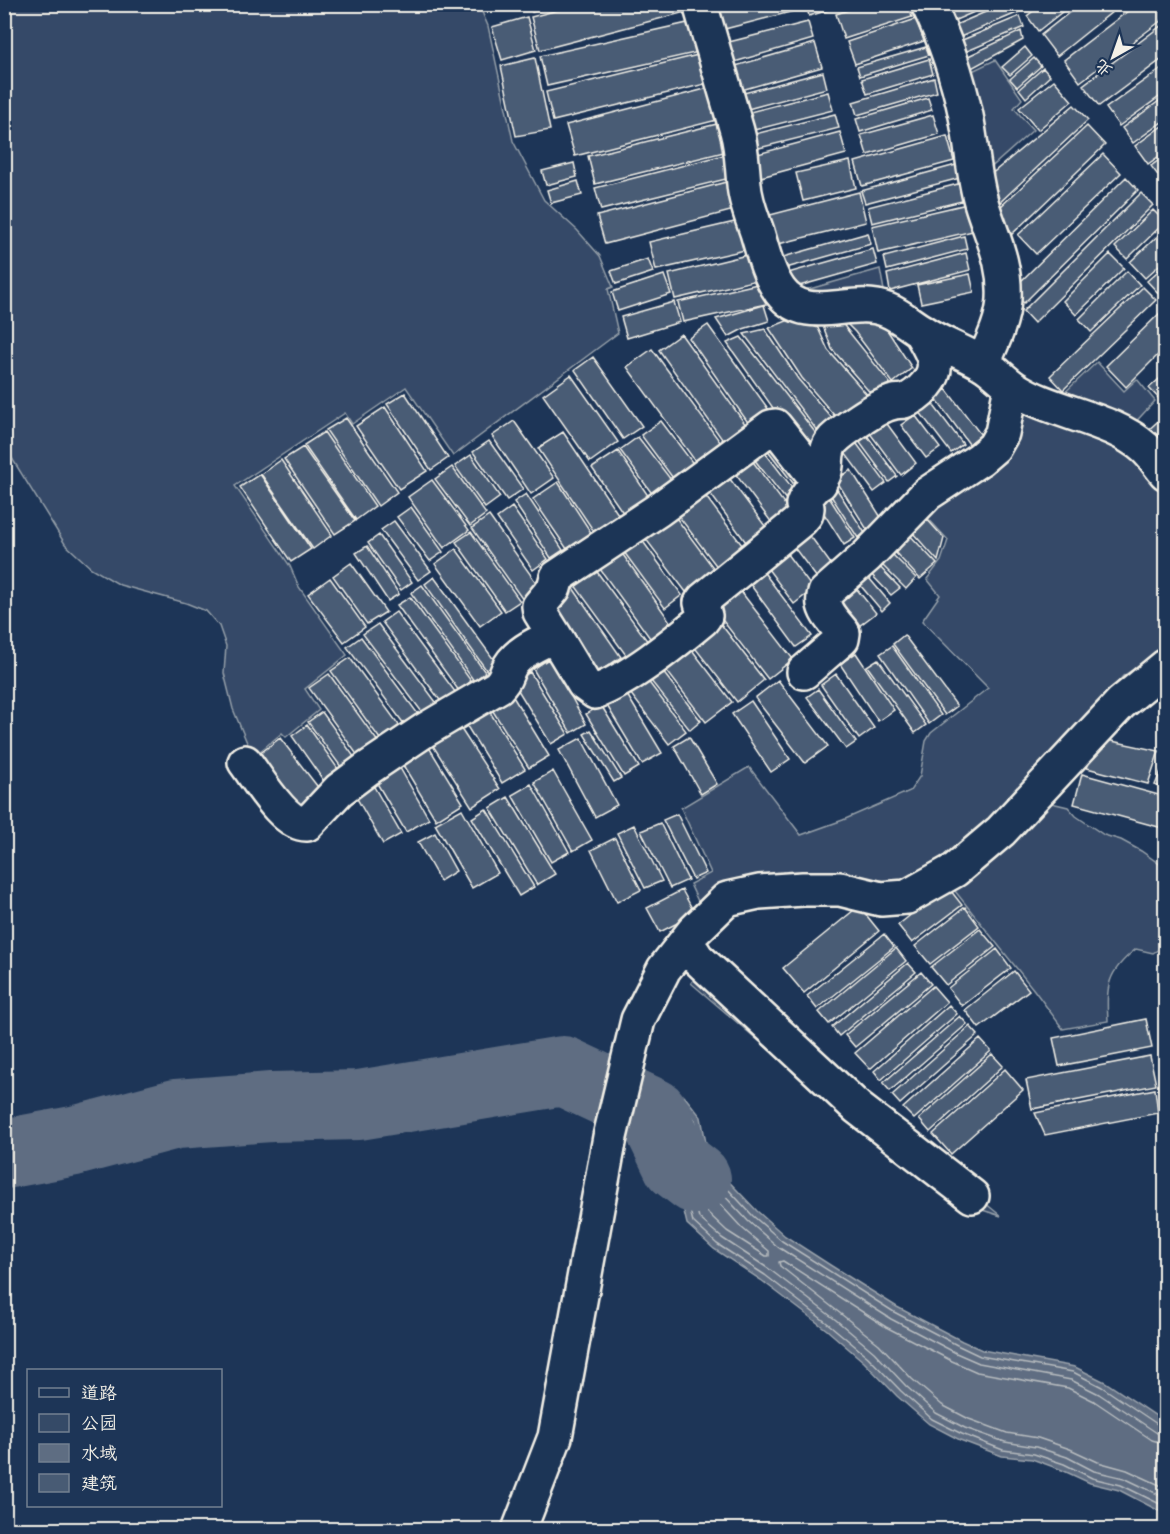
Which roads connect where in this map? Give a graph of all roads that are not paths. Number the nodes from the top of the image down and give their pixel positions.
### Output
1 (700, 4) edge
2 (928, 4) edge
3 (920, 331) junction
4 (983, 363) junction
5 (1014, 388) junction
6 (1166, 473) edge
7 (820, 483) junction
8 (555, 636) junction
9 (1166, 666) edge
10 (804, 672) dead end
11 (245, 762) dead end
12 (686, 941) junction
13 (972, 1196) dead end
14 (519, 1530) edge

1 - 3 street
2 - 4 street
3 - 4 street
3 - 7 street
4 - 5 street
5 - 6 street
5 - 10 street
7 - 8 street
7 - 8 street
8 - 11 street
9 - 12 street
12 - 13 street
12 - 14 street

